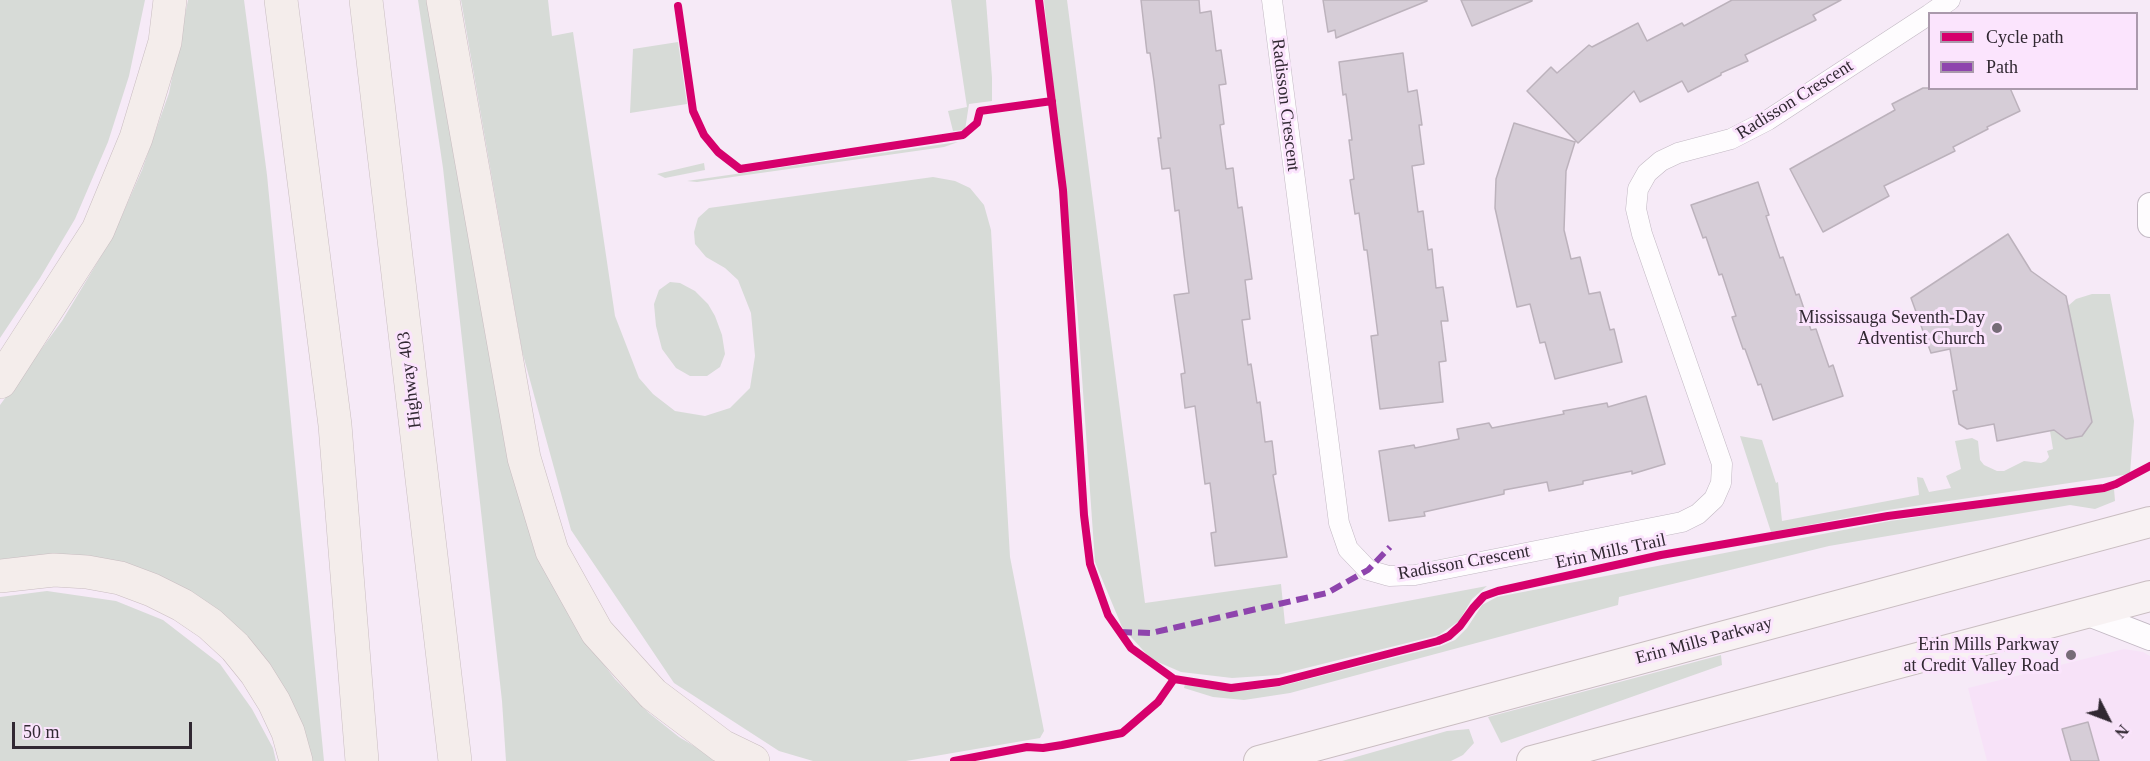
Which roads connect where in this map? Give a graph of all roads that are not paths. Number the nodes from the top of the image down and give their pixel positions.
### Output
1 (170, 0) edge
2 (281, 0) edge
3 (366, 0) edge
4 (442, 0) edge
5 (1272, 0) edge
6 (1950, 0) edge
7 (1933, 12) edge
8 (1928, 15) edge
9 (2150, 205) edge
10 (2150, 225) edge
11 (0, 382) edge
12 (2150, 522) edge
13 (0, 576) edge
14 (2150, 596) edge
15 (2086, 613) junction
16 (2150, 638) edge
17 (296, 761) edge
18 (362, 761) edge
19 (455, 761) edge
20 (753, 761) edge
21 (1259, 761) edge
22 (1532, 761) edge

1 - 11 highway
2 - 18 highway
3 - 19 highway, Highway 403
4 - 20 highway
5 - 8 street, Radisson Crescent
6 - 7 street, Radisson Crescent
9 - 10 street
12 - 21 main road, Erin Mills Parkway
13 - 17 highway
14 - 15 main road
15 - 16 street
15 - 22 main road

